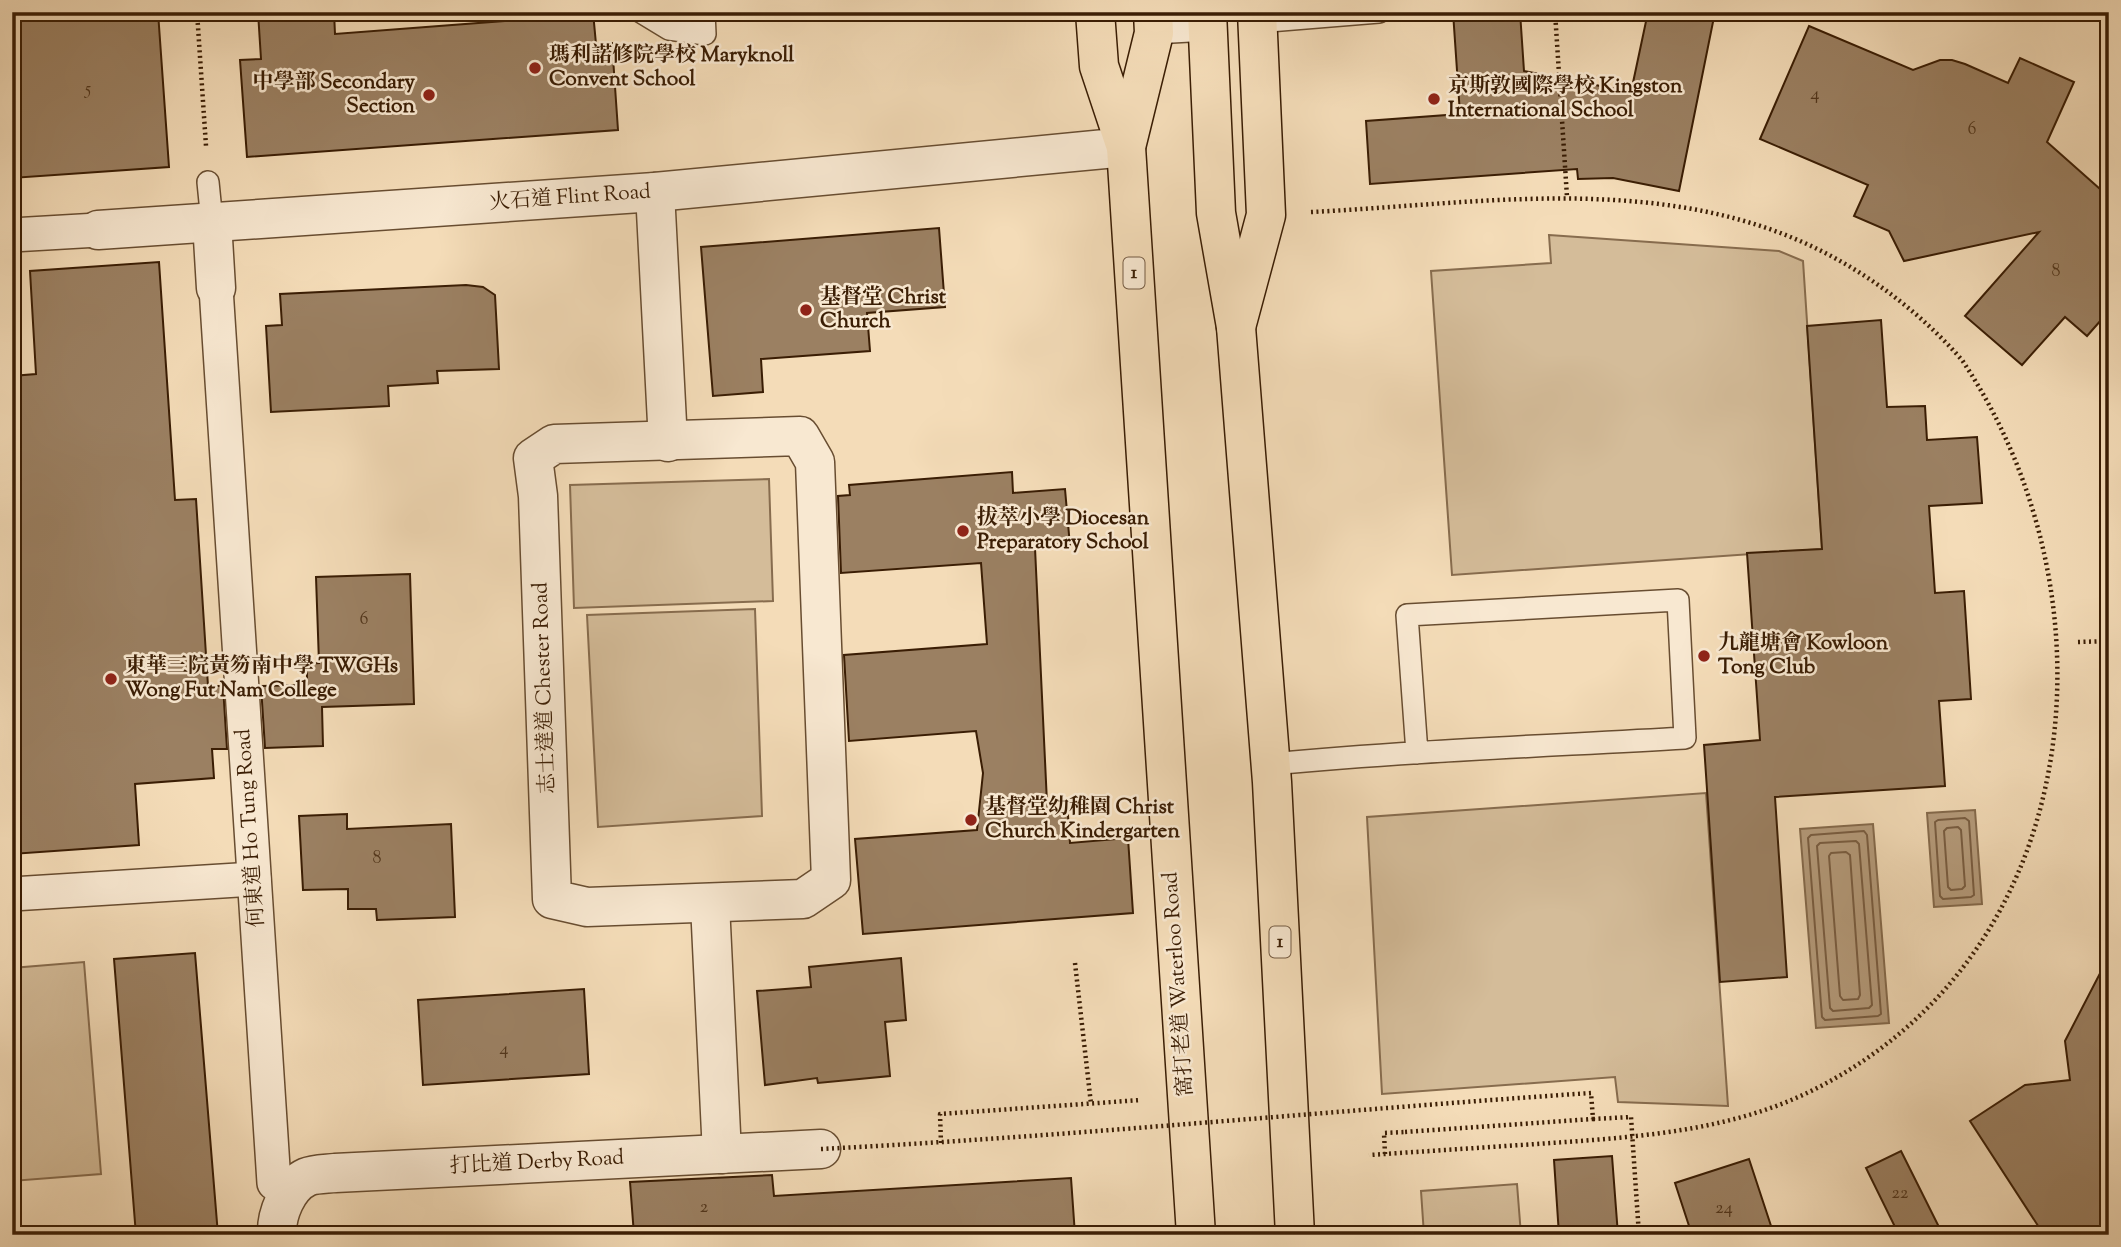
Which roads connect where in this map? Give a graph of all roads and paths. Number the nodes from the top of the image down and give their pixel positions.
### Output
1 (197, 12) edge
2 (641, 12) edge
3 (704, 12) edge
4 (1095, 12) edge
5 (1378, 12) edge
6 (1555, 12) edge
7 (1257, 17) edge
8 (1207, 21) edge
9 (1153, 23) edge
10 (1126, 146) junction
11 (208, 182) joint
12 (655, 192) junction
13 (1567, 197) junction
14 (1310, 212) dead end
15 (212, 222) junction
16 (98, 230) joint
17 (12, 235) edge
18 (216, 288) joint
19 (1236, 327) junction
20 (1984, 385) dead end
21 (668, 442) junction
22 (2077, 629) dead end
23 (2109, 641) edge
24 (2078, 642) junction
25 (2078, 654) dead end
26 (1417, 753) junction
27 (1271, 764) junction
28 (254, 879) junction
29 (12, 894) edge
30 (709, 904) junction
31 (1979, 957) dead end
32 (1075, 963) dead end
33 (1964, 974) dead end
34 (1933, 1007) dead end
35 (1142, 1100) dead end
36 (1091, 1104) junction
37 (1593, 1119) junction
38 (1632, 1137) junction
39 (941, 1143) junction
40 (821, 1149) joint
41 (722, 1154) junction
42 (1385, 1154) junction
43 (1370, 1155) dead end
44 (275, 1213) edge
45 (1196, 1235) edge
46 (1295, 1235) edge
47 (1639, 1235) edge

1 - 11 path
2 - 3 lane
4 - 10 main road, 窩打老道 Waterloo Road
5 - 7 lane
6 - 13 path
7 - 19 main road
8 - 9 lane
8 - 19 main road, 1
9 - 10 main road, 窩打老道 Waterloo Road / 1
10 - 12 street, 火石道 Flint Road
10 - 45 main road, 窩打老道 Waterloo Road / 1
11 - 15 lane
12 - 15 street, 火石道 Flint Road
12 - 21 street
13 - 14 path
13 - 20 path
15 - 16 street, 火石道 Flint Road
15 - 18 street, 何東道 Ho Tung Road
16 - 17 street, 火石道 Flint Road
18 - 28 street, 何東道 Ho Tung Road
19 - 27 main road, 1
21 - 30 street, 志士達道 Chester Road
21 - 30 street, 志士達道 Chester Road
22 - 24 path
23 - 24 path
24 - 25 path
26 - 26 lane
26 - 27 lane
27 - 46 main road, 1
28 - 29 street
28 - 44 street, 何東道 Ho Tung Road
30 - 41 street
31 - 33 path
32 - 36 path
34 - 38 path
35 - 36 path
36 - 39 path
37 - 38 path
37 - 39 path, bridge
37 - 42 path, bridge
38 - 42 path
38 - 47 path
39 - 40 path, bridge
40 - 41 street, 打比道 Derby Road
41 - 44 street, 打比道 Derby Road
42 - 43 path

